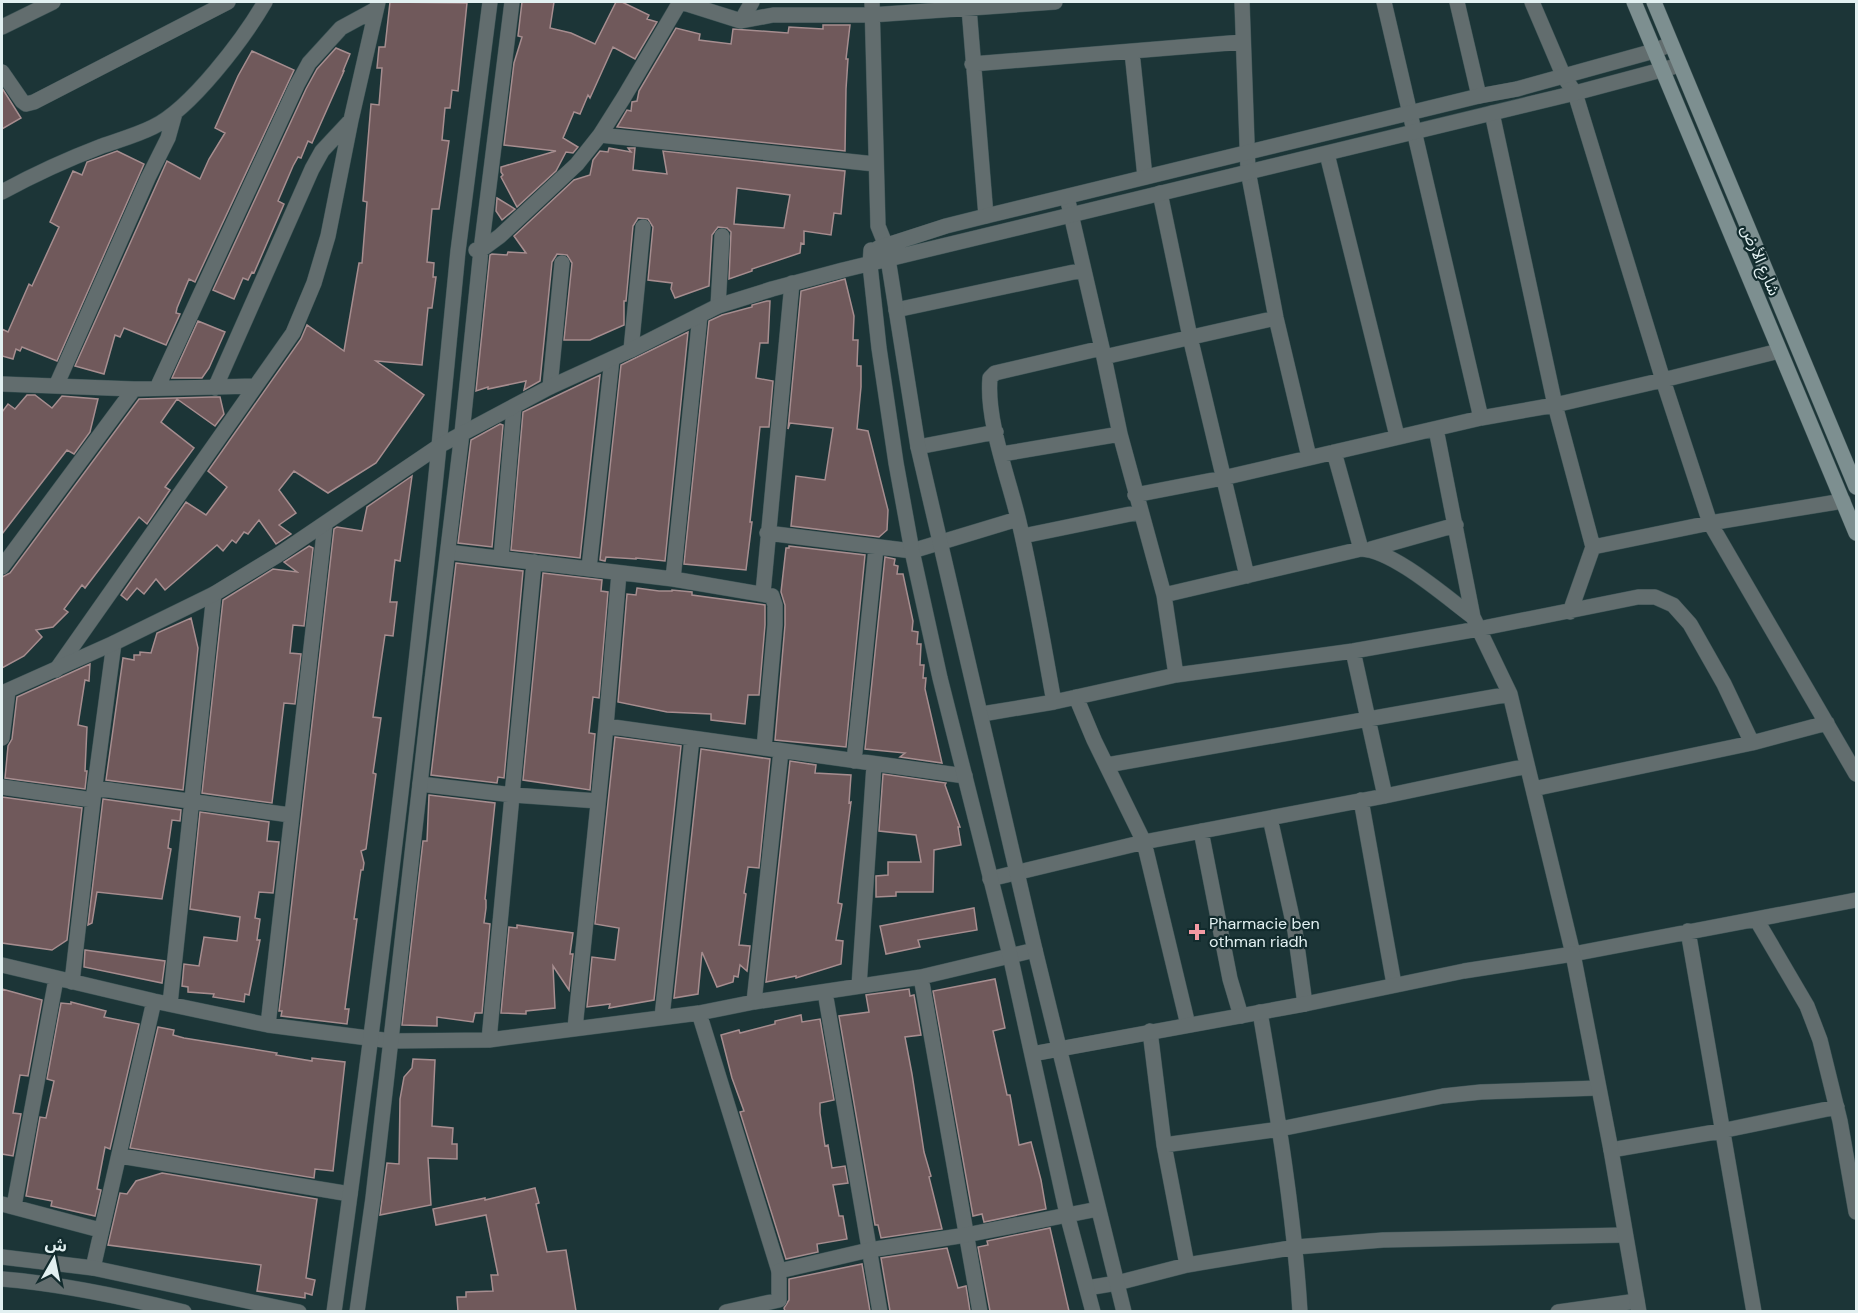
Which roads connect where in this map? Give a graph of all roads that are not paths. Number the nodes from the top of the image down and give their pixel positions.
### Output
1 (53, 2) edge
2 (265, 2) edge
3 (490, 2) edge
4 (512, 2) edge
5 (680, 2) edge
6 (752, 2) edge
7 (1055, 2) edge
8 (1242, 2) edge
9 (1384, 2) edge
10 (1457, 2) edge
11 (1532, 2) edge
12 (1634, 2) edge
13 (1654, 2) edge
14 (222, 3) edge
15 (377, 5) edge
16 (872, 8) edge
17 (969, 8) junction
18 (741, 21) junction
19 (2, 27) edge
20 (1242, 42) junction
21 (1671, 44) junction
22 (1654, 51) junction
23 (1132, 52) junction
24 (972, 64) junction
25 (1680, 65) junction
26 (482, 71) junction
27 (1662, 71) junction
28 (2, 72) edge
29 (504, 73) junction
30 (1564, 77) junction
31 (1575, 93) junction
32 (1479, 96) junction
33 (175, 113) junction
34 (1492, 113) junction
35 (1409, 114) junction
36 (351, 120) junction
37 (1414, 132) junction
38 (600, 135) junction
39 (1247, 151) junction
40 (1327, 154) junction
41 (875, 164) junction
42 (1248, 171) junction
43 (1145, 177) junction
44 (2, 192) edge
45 (1160, 193) junction
46 (1067, 197) junction
47 (1071, 214) junction
48 (986, 216) junction
49 (643, 227) dead end
50 (722, 236) dead end
51 (481, 250) junction
52 (459, 251) junction
53 (879, 255) junction
54 (562, 263) dead end
55 (1083, 270) junction
56 (792, 283) junction
57 (1773, 288) junction
58 (1757, 295) junction
59 (718, 306) junction
60 (896, 310) junction
61 (700, 315) junction
62 (1276, 318) junction
63 (1190, 337) junction
64 (631, 350) junction
65 (1779, 351) junction
66 (1103, 353) junction
67 (612, 359) junction
68 (1663, 380) junction
69 (2, 384) edge
70 (56, 386) junction
71 (255, 386) junction
72 (550, 387) junction
73 (157, 388) junction
74 (215, 388) junction
75 (134, 389) junction
76 (1555, 405) junction
77 (514, 407) junction
78 (1480, 418) junction
79 (1436, 429) junction
80 (996, 432) junction
81 (462, 433) junction
82 (1120, 434) junction
83 (1397, 436) junction
84 (440, 446) junction
85 (918, 447) junction
86 (1334, 452) junction
87 (1002, 454) junction
88 (1309, 457) junction
89 (1223, 478) junction
90 (1857, 487) edge
91 (1135, 495) junction
92 (1843, 501) junction
93 (1140, 512) junction
94 (1018, 519) junction
95 (1710, 523) junction
96 (325, 525) junction
97 (1456, 525) junction
98 (767, 533) junction
99 (1857, 533) edge
100 (1023, 536) junction
101 (939, 543) junction
102 (1593, 547) junction
103 (876, 548) junction
104 (1366, 549) junction
105 (912, 551) junction
106 (448, 552) junction
107 (501, 558) junction
108 (534, 562) junction
109 (2, 567) edge
110 (589, 568) junction
111 (619, 573) junction
112 (1247, 576) junction
113 (674, 579) junction
114 (763, 593) junction
115 (214, 594) junction
116 (1164, 595) junction
117 (1570, 612) junction
118 (1476, 623) junction
119 (114, 644) junction
120 (1353, 651) junction
121 (57, 670) junction
122 (1176, 675) junction
123 (5, 692) edge
124 (1510, 694) junction
125 (1076, 697) junction
126 (1054, 702) junction
127 (982, 714) junction
128 (1369, 717) junction
129 (1827, 723) junction
130 (606, 726) junction
131 (2, 738) edge
132 (692, 738) junction
133 (1752, 743) junction
134 (764, 748) junction
135 (781, 751) junction
136 (854, 761) junction
137 (874, 765) junction
138 (1107, 765) junction
139 (1527, 766) junction
140 (1857, 774) edge
141 (965, 776) junction
142 (420, 784) junction
143 (2, 787) edge
144 (1533, 789) junction
145 (94, 794) junction
146 (513, 795) junction
147 (1385, 796) junction
148 (193, 800) junction
149 (1361, 800) junction
150 (598, 801) junction
151 (290, 815) junction
152 (1270, 818) junction
153 (1201, 831) junction
154 (1144, 842) junction
155 (1018, 872) junction
156 (990, 879) junction
157 (1857, 900) edge
158 (1756, 919) junction
159 (1688, 931) junction
160 (1035, 950) junction
161 (1573, 954) junction
162 (1010, 955) junction
163 (2, 965) edge
164 (921, 977) junction
165 (56, 979) junction
166 (72, 982) junction
167 (1394, 984) junction
168 (859, 986) junction
169 (825, 992) junction
170 (154, 1001) junction
171 (754, 1002) junction
172 (170, 1004) junction
173 (1305, 1004) junction
174 (1260, 1012) junction
175 (699, 1013) junction
176 (1240, 1016) junction
177 (662, 1017) junction
178 (268, 1025) junction
179 (1188, 1025) junction
180 (575, 1028) junction
181 (1150, 1031) junction
182 (371, 1038) junction
183 (489, 1040) junction
184 (391, 1041) junction
185 (1060, 1048) junction
186 (1032, 1054) junction
187 (1598, 1088) junction
188 (1837, 1107) junction
189 (1281, 1129) junction
190 (1721, 1131) junction
191 (1164, 1145) junction
192 (1611, 1150) junction
193 (120, 1156) junction
194 (350, 1194) junction
195 (8, 1205) edge
196 (1098, 1209) junction
197 (1857, 1212) edge
198 (1066, 1214) junction
199 (100, 1230) junction
200 (966, 1235) junction
201 (1625, 1235) junction
202 (1296, 1247) junction
203 (869, 1250) junction
204 (2, 1257) edge
205 (1187, 1265) junction
206 (93, 1268) junction
207 (779, 1271) junction
208 (2, 1279) edge
209 (1117, 1283) junction
210 (1087, 1288) junction
211 (780, 1306) edge
212 (1638, 1306) edge
213 (184, 1311) edge
214 (299, 1311) edge
215 (334, 1311) edge
216 (357, 1311) edge
217 (726, 1311) edge
218 (880, 1311) edge
219 (980, 1311) edge
220 (1093, 1311) edge
221 (1124, 1311) edge
222 (1300, 1311) edge
223 (1558, 1311) edge
224 (1754, 1311) edge

1 - 19 street
2 - 33 street
3 - 26 street
4 - 29 street
5 - 18 street
5 - 38 street
6 - 18 street
7 - 17 street
8 - 20 street
9 - 35 street
10 - 32 street
11 - 30 street
12 - 22 main road, شارع الأرض
13 - 21 main road, شارع الأرض
14 - 28 street
15 - 36 street
15 - 73 street
16 - 17 street
16 - 18 street
16 - 41 street
17 - 24 street
20 - 23 street
20 - 39 street
21 - 22 street
21 - 25 main road, شارع الأرض
22 - 27 main road, شارع الأرض
22 - 30 street
23 - 24 street
23 - 43 street
24 - 48 street
25 - 27 street
25 - 57 main road, شارع الأرض
26 - 29 street
26 - 52 street
27 - 31 street
27 - 58 main road, شارع الأرض
29 - 51 street
30 - 31 street
30 - 32 street
31 - 34 street
31 - 68 street
32 - 35 street
33 - 44 street
33 - 70 street
34 - 37 street
34 - 76 street
35 - 37 street
35 - 39 street
36 - 71 street
36 - 74 street
37 - 40 street
37 - 78 street
38 - 41 street
38 - 51 street
39 - 42 street
39 - 43 street
40 - 42 street
40 - 83 street
41 - 53 street
42 - 45 street
42 - 62 street
43 - 46 street
45 - 47 street
45 - 63 street
46 - 47 street
46 - 48 street
47 - 53 street
47 - 55 street
48 - 53 street
49 - 64 street
50 - 59 street
51 - 52 street
51 - 81 street
52 - 84 street
53 - 56 street
53 - 60 street
53 - 105 street
54 - 72 street
55 - 60 street
55 - 66 street
56 - 59 street
56 - 98 street
57 - 58 main road
57 - 90 main road, شارع الأرض
58 - 65 main road, شارع الأرض
59 - 61 street
60 - 85 street
61 - 64 street
61 - 113 street
62 - 63 street
62 - 88 street
63 - 66 street
63 - 89 street
64 - 67 street
65 - 68 street
65 - 92 main road, شارع الأرض
66 - 80 street
66 - 82 street
67 - 72 street
67 - 110 street
68 - 76 street
68 - 95 street
69 - 70 street
70 - 75 street
71 - 74 street
71 - 121 street
72 - 77 street
73 - 74 street
73 - 75 street
75 - 109 street
76 - 78 street
76 - 102 street
77 - 81 street
77 - 107 street
78 - 79 street
79 - 83 street
79 - 97 street
80 - 85 street
80 - 87 street
81 - 84 street
81 - 106 street
82 - 87 street
82 - 91 street
83 - 86 street
84 - 96 street
84 - 182 street
85 - 101 street
86 - 88 street
86 - 104 street
87 - 94 street
88 - 89 street
89 - 91 street
89 - 112 street
91 - 93 street
92 - 95 street
92 - 99 main road, شارع الأرض
93 - 100 street
93 - 116 street
94 - 100 street
94 - 101 street
95 - 102 street
95 - 129 street
96 - 115 street
96 - 151 street
97 - 104 street
97 - 118 street
98 - 103 street
98 - 114 street
100 - 126 street
101 - 105 street
101 - 127 street
102 - 117 street
103 - 105 street
103 - 136 street
104 - 112 street
104 - 118 street
105 - 141 street
106 - 107 street
106 - 142 street
107 - 108 street
108 - 110 street
108 - 146 street
110 - 111 street
111 - 113 street
111 - 130 street
112 - 116 street
113 - 114 street
114 - 134 street
115 - 119 street
115 - 148 street
116 - 122 street
117 - 118 street
117 - 133 street
118 - 120 street
118 - 124 street
119 - 121 street
119 - 145 street
120 - 122 street
120 - 128 street
121 - 123 street
122 - 125 street
123 - 131 street
124 - 128 street
124 - 139 street
125 - 126 street
125 - 138 street
126 - 127 street
127 - 155 street
128 - 138 street
128 - 147 street
129 - 133 street
129 - 140 street
130 - 132 street
130 - 150 street
132 - 134 street
132 - 177 street
133 - 144 street
134 - 135 street
135 - 136 street
135 - 171 street
136 - 137 street
137 - 141 street
137 - 168 street
138 - 154 street
139 - 144 street
139 - 147 street
141 - 156 street
142 - 146 street
142 - 184 street
143 - 145 street
144 - 161 street
145 - 148 street
145 - 166 street
146 - 150 street
146 - 183 street
147 - 149 street
148 - 151 street
148 - 172 street
149 - 152 street
149 - 167 street
150 - 180 street
151 - 178 street
152 - 153 street
152 - 173 street
153 - 154 street
153 - 176 street
154 - 155 street
154 - 179 street
155 - 156 street
155 - 160 street
156 - 162 street
157 - 158 street
158 - 159 street
158 - 188 street
159 - 161 street
159 - 190 street
160 - 162 street
160 - 185 street
161 - 167 street
161 - 187 street
162 - 164 street
162 - 186 street
163 - 165 street
164 - 168 street
164 - 200 street
165 - 166 street
165 - 195 street
166 - 170 street
167 - 173 street
168 - 169 street
169 - 171 street
169 - 203 street
170 - 172 street
170 - 193 street
171 - 175 street
172 - 178 street
173 - 174 street
174 - 176 street
174 - 189 street
175 - 177 street
175 - 207 street
176 - 179 street
177 - 180 street
178 - 182 street
179 - 181 street
180 - 183 street
181 - 185 street
181 - 191 street
182 - 184 street
182 - 194 street
183 - 184 street
184 - 216 street
185 - 186 street
185 - 196 street
186 - 198 street
187 - 189 street
187 - 192 street
188 - 190 street
188 - 197 street
189 - 191 street
189 - 202 street
190 - 192 street
190 - 224 street
191 - 205 street
192 - 201 street
193 - 194 street
193 - 199 street
194 - 215 street
195 - 199 street
196 - 198 street
196 - 209 street
198 - 200 street
198 - 210 street
199 - 206 street
200 - 203 street
200 - 219 street
201 - 202 street
201 - 212 street
202 - 205 street
202 - 222 street
203 - 207 street
203 - 218 street
204 - 206 street
205 - 209 street
206 - 214 street
207 - 211 street
208 - 213 street
209 - 210 street
209 - 221 street
210 - 220 street
211 - 217 street
212 - 223 street

